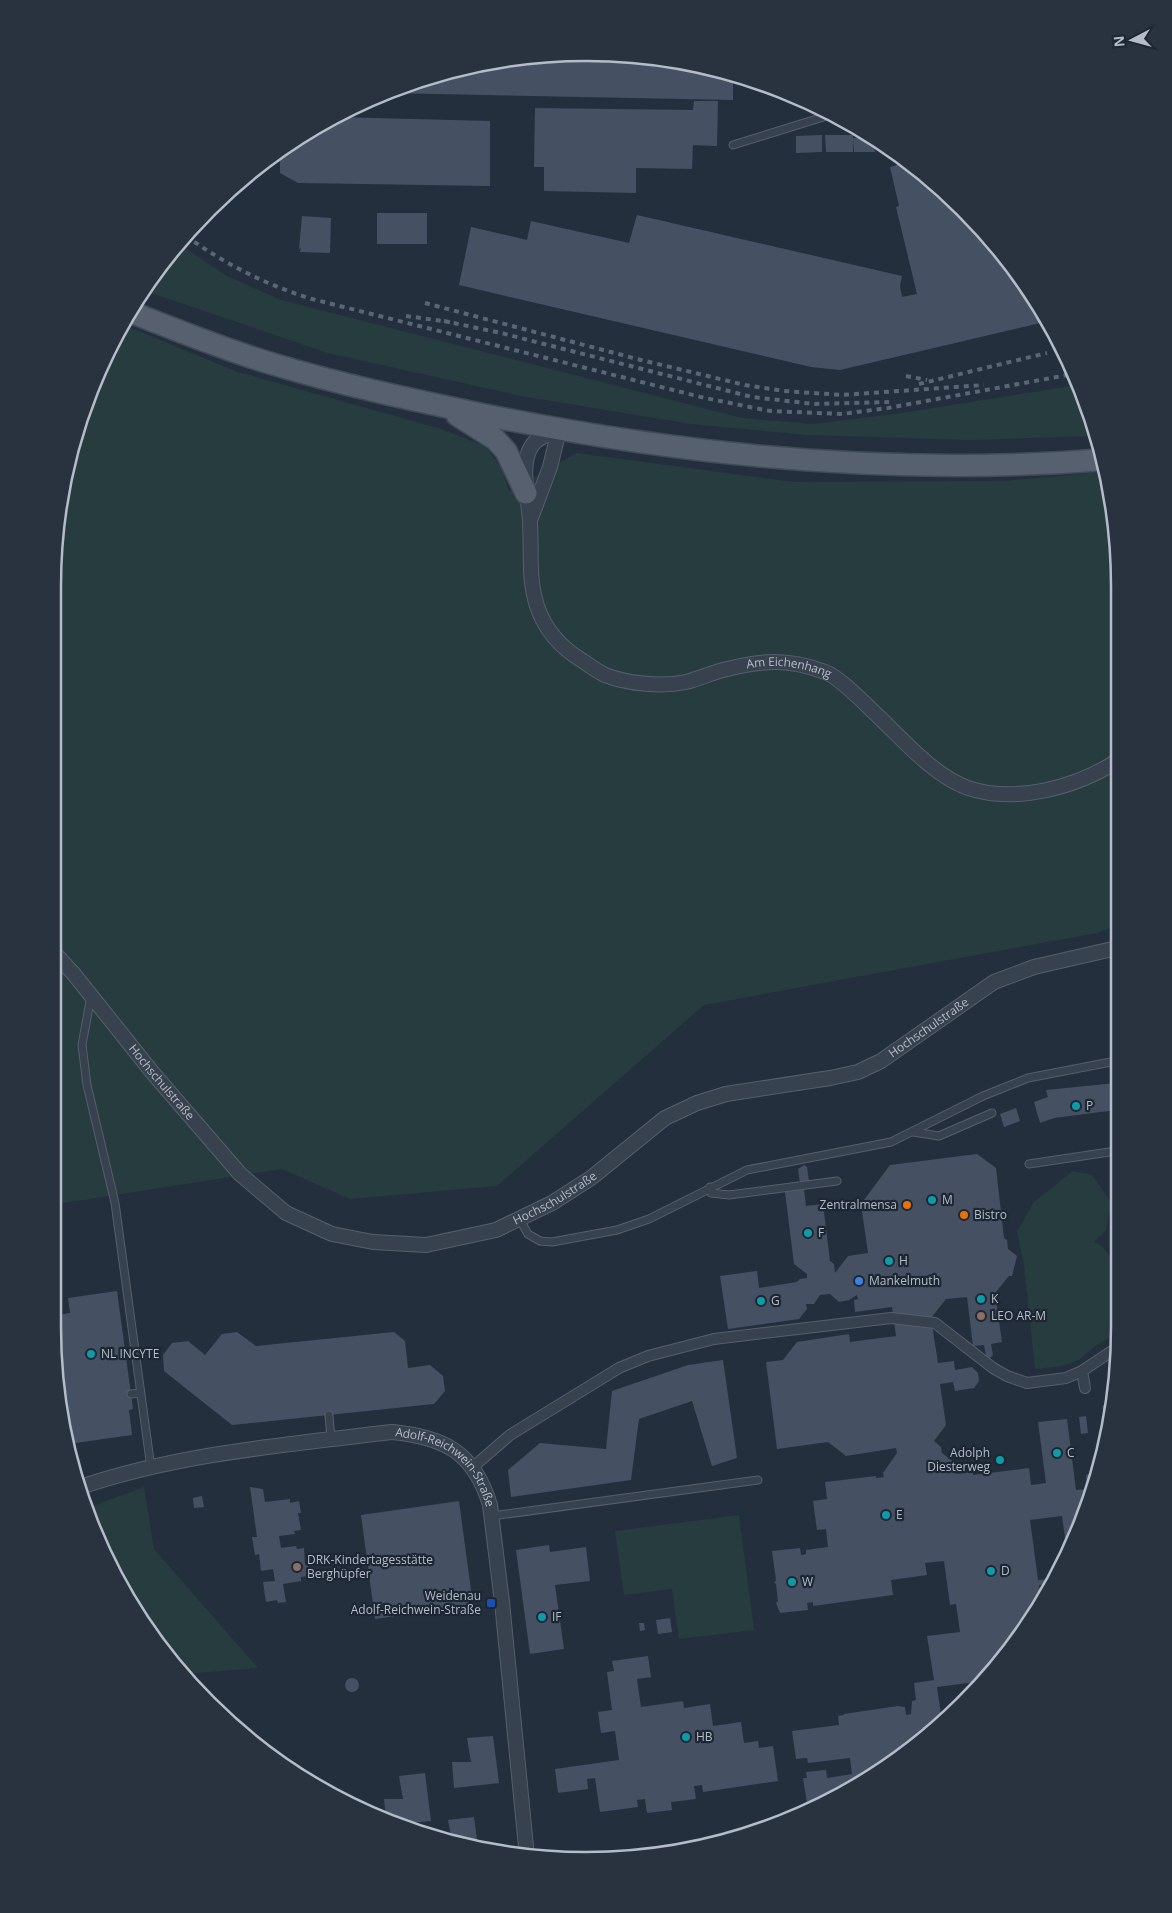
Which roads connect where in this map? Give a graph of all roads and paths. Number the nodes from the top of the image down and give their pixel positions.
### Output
1 (822, 117) edge
2 (733, 145) dead end
3 (138, 315) edge
4 (442, 406) junction
5 (559, 430) junction
6 (1095, 460) edge
7 (526, 493) junction
8 (531, 518) junction
9 (1111, 765) edge
10 (1111, 949) edge
11 (61, 961) edge
12 (91, 995) junction
13 (1111, 1062) edge
14 (992, 1114) dead end
15 (913, 1132) junction
16 (1111, 1152) edge
17 (1029, 1164) dead end
18 (837, 1181) dead end
19 (710, 1187) junction
20 (520, 1220) junction
21 (1110, 1352) edge
22 (1082, 1371) junction
23 (1084, 1388) dead end
24 (141, 1393) junction
25 (131, 1394) dead end
26 (329, 1415) dead end
27 (331, 1440) junction
28 (473, 1467) junction
29 (151, 1468) junction
30 (758, 1480) dead end
31 (86, 1485) edge
32 (492, 1516) junction
33 (526, 1848) edge

1 - 2 lane
3 - 4 main road
4 - 5 main road
4 - 7 main road
5 - 6 main road
5 - 7 street, Am Eichenhang
5 - 8 street, Am Eichenhang
7 - 8 street, Am Eichenhang
8 - 9 street, Am Eichenhang
10 - 20 street, Hochschulstraße
11 - 12 street, Hochschulstraße
12 - 20 street, Hochschulstraße
12 - 24 lane
13 - 15 lane
14 - 15 lane
15 - 19 lane
16 - 17 lane
18 - 19 lane
19 - 20 lane
21 - 22 street
22 - 23 street
22 - 28 street
24 - 25 lane
24 - 29 lane
26 - 27 lane
27 - 28 street, Adolf-Reichwein-Straße
27 - 29 street, Adolf-Reichwein-Straße
28 - 32 street, Adolf-Reichwein-Straße
29 - 31 street, Adolf-Reichwein-Straße
30 - 32 lane
32 - 33 street, Adolf-Reichwein-Straße

